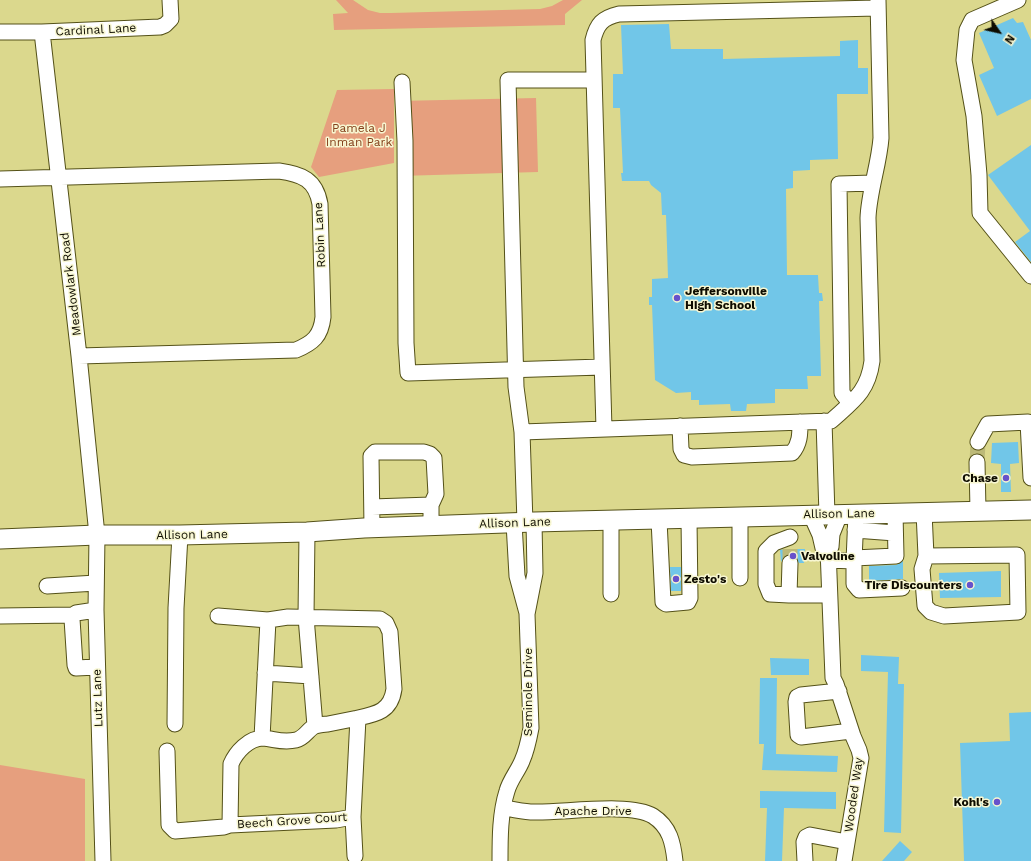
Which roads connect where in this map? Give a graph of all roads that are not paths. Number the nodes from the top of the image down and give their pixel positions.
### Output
1 (170, 0) edge
2 (1018, 0) edge
3 (877, 4) edge
4 (731, 6) edge
5 (0, 32) edge
6 (42, 32) junction
7 (594, 80) junction
8 (402, 82) dead end
9 (59, 177) junction
10 (0, 179) edge
11 (873, 183) junction
12 (1031, 276) edge
13 (79, 356) junction
14 (602, 367) junction
15 (516, 370) junction
16 (850, 403) junction
17 (824, 421) junction
18 (800, 422) junction
19 (680, 426) junction
20 (604, 429) junction
21 (522, 432) junction
22 (978, 442) tunnel mouth
23 (977, 462) tunnel mouth
24 (1031, 478) edge
25 (430, 505) junction
26 (372, 507) junction
27 (1031, 510) edge
28 (978, 511) junction
29 (924, 512) junction
30 (895, 513) junction
31 (790, 516) junction
32 (740, 517) junction
33 (838, 518) junction
34 (689, 519) junction
35 (659, 520) junction
36 (611, 521) junction
37 (525, 523) junction
38 (431, 526) junction
39 (372, 528) junction
40 (307, 532) junction
41 (895, 532) junction
42 (97, 535) junction
43 (180, 535) junction
44 (0, 539) edge
45 (790, 549) junction
46 (828, 554) junction
47 (926, 556) junction
48 (854, 560) junction
49 (740, 578) dead end
50 (96, 583) junction
51 (47, 586) dead end
52 (902, 588) dead end
53 (611, 594) dead end
54 (789, 595) junction
55 (829, 595) junction
56 (96, 610) junction
57 (73, 615) junction
58 (0, 616) edge
59 (218, 616) dead end
60 (306, 617) junction
61 (268, 620) junction
62 (97, 667) junction
63 (265, 673) junction
64 (311, 676) junction
65 (837, 688) junction
66 (358, 718) junction
67 (174, 724) dead end
68 (315, 726) junction
69 (851, 731) junction
70 (262, 738) junction
71 (167, 751) dead end
72 (503, 808) junction
73 (353, 817) junction
74 (230, 825) junction
75 (847, 842) junction
76 (355, 856) dead end
77 (103, 861) edge
78 (500, 861) edge
79 (675, 861) edge
80 (805, 861) edge
81 (844, 861) edge

1 - 6 street, Cardinal Lane
2 - 12 street
3 - 4 street
3 - 11 street
4 - 7 street
5 - 6 street, Cardinal Lane
6 - 9 street, Meadowlark Road
7 - 14 street
7 - 15 street, Seminole Drive
8 - 15 street
9 - 10 street, Robin Lane
9 - 13 street, Meadowlark Road
9 - 13 street, Robin Lane
11 - 16 street
11 - 16 street
13 - 42 street, Meadowlark Road
14 - 15 street
14 - 20 street
15 - 21 street, Seminole Drive
16 - 17 street
17 - 18 street
17 - 33 street
18 - 19 street
18 - 19 street
19 - 20 street
20 - 21 street
21 - 37 street, Seminole Drive
22 - 24 street
23 - 28 street
25 - 26 street
25 - 26 street
25 - 38 street
26 - 39 street
27 - 28 main road, Allison Lane
28 - 29 main road, Allison Lane
29 - 30 main road, Allison Lane
29 - 47 street
30 - 33 main road, Allison Lane
30 - 41 street
31 - 32 main road, Allison Lane
31 - 33 main road, Allison Lane
31 - 45 street
32 - 34 main road, Allison Lane
32 - 49 street
33 - 41 street
33 - 46 street
33 - 46 street
33 - 48 street
34 - 35 main road, Allison Lane
34 - 35 street
35 - 36 main road, Allison Lane
36 - 37 main road, Allison Lane
36 - 53 street
37 - 38 main road, Allison Lane
37 - 72 street, Seminole Drive
38 - 39 main road, Allison Lane
39 - 40 main road, Allison Lane
40 - 43 main road, Allison Lane
40 - 60 street
41 - 48 street
42 - 43 main road, Allison Lane
42 - 44 main road, Allison Lane
42 - 50 street, Lutz Lane
43 - 67 street
45 - 54 street
45 - 54 street
46 - 48 street
46 - 55 street, Wooded Way
47 - 47 street
48 - 52 street
50 - 51 street
50 - 56 street, Lutz Lane
54 - 55 street
55 - 65 street, Wooded Way
56 - 57 street
56 - 62 street, Lutz Lane
57 - 58 street
57 - 62 street
59 - 61 street
60 - 61 street
60 - 64 street
60 - 66 street
61 - 63 street
62 - 77 street, Lutz Lane
63 - 64 street
63 - 70 street
64 - 68 street
65 - 69 street, Wooded Way
65 - 69 street
66 - 68 street
66 - 73 street, Beech Grove Court
68 - 70 street
69 - 75 street, Wooded Way
70 - 74 street, Beech Grove Court
71 - 74 street, Beech Grove Court
72 - 78 street, Seminole Drive
72 - 79 street, Apache Drive
73 - 74 street, Beech Grove Court
73 - 76 street, Beech Grove Court
75 - 80 street
75 - 81 street, Wooded Way

